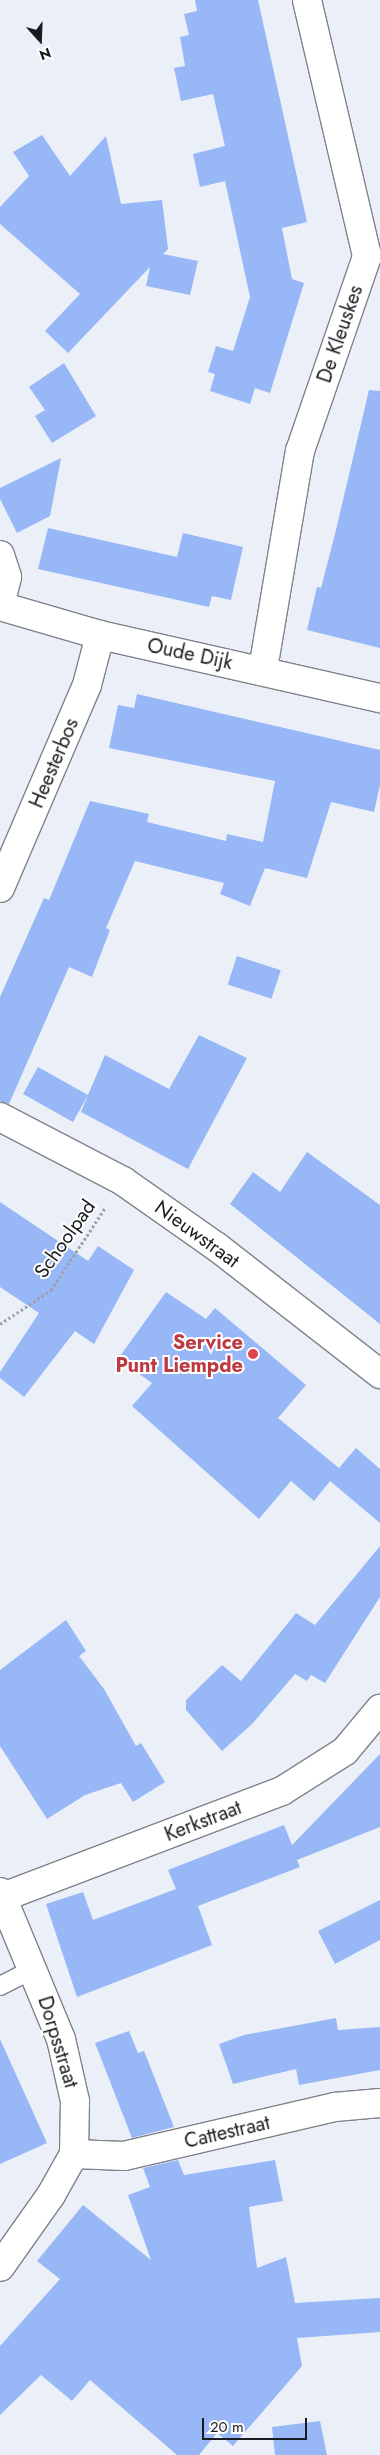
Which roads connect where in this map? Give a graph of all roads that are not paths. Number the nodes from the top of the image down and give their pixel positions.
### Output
1 (307, 0) edge
2 (374, 255) edge
3 (0, 555) edge
4 (0, 606) edge
5 (100, 635) junction
6 (263, 669) junction
7 (380, 698) edge
8 (0, 888) edge
9 (0, 1117) edge
10 (380, 1374) edge
11 (380, 1709) edge
12 (1, 1895) edge
13 (34, 1969) junction
14 (0, 1986) edge
15 (380, 2103) edge
16 (74, 2154) junction
17 (0, 2268) edge

1 - 2 street, De Kleuskes
2 - 6 street, De Kleuskes
3 - 4 street
4 - 5 street, Oude Dijk
5 - 6 street, Oude Dijk
5 - 8 street, Heesterbos
6 - 7 street, Oude Dijk
9 - 10 street, Nieuwstraat
11 - 12 street, Kerkstraat
12 - 13 street, Dorpsstraat
13 - 14 lane
13 - 16 street, Dorpsstraat
15 - 16 street, Cattestraat
16 - 17 street, Dorpsstraat

